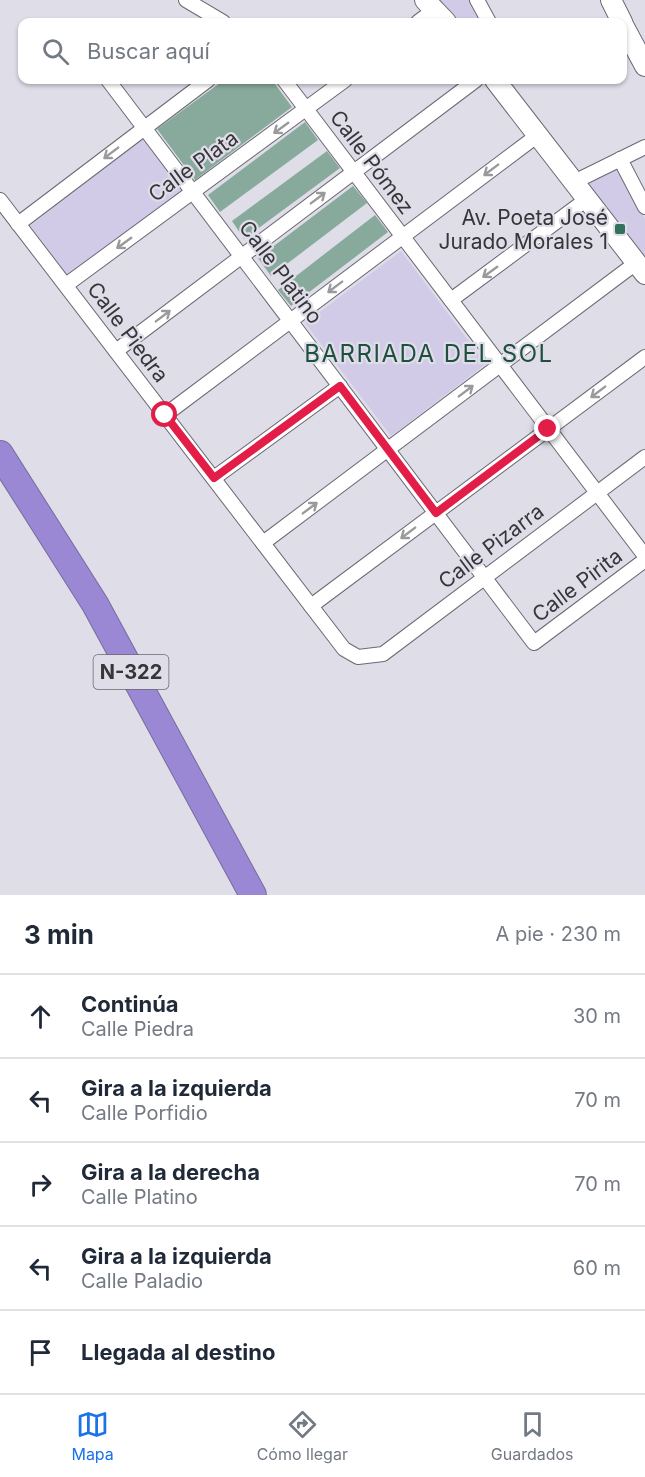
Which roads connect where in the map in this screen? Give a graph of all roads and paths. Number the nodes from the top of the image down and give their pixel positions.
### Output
1 (186, 0) edge
2 (477, 0) edge
3 (611, 0) edge
4 (216, 18) edge
5 (487, 18) edge
6 (620, 18) edge
7 (627, 32) edge
8 (645, 66) edge
9 (111, 84) edge
10 (203, 84) edge
11 (287, 84) edge
12 (340, 84) edge
13 (471, 84) edge
14 (502, 85) edge
15 (306, 109) junction
16 (145, 128) junction
17 (538, 135) junction
18 (645, 147) edge
19 (620, 159) junction
20 (353, 172) junction
21 (574, 182) junction
22 (194, 192) junction
23 (588, 199) junction
24 (0, 200) edge
25 (645, 207) edge
26 (18, 224) junction
27 (403, 236) junction
28 (242, 256) junction
29 (641, 268) edge
30 (66, 285) junction
31 (451, 300) junction
32 (291, 320) junction
33 (116, 351) junction
34 (645, 357) edge
35 (500, 365) junction
36 (340, 386) junction
37 (165, 415) junction
38 (548, 429) junction
39 (388, 449) junction
40 (0, 454) edge
41 (645, 457) edge
42 (214, 478) junction
43 (597, 493) junction
44 (436, 513) junction
45 (263, 543) junction
46 (645, 558) edge
47 (484, 578) junction
48 (311, 606) junction
49 (534, 644) joint
50 (358, 657) joint
51 (253, 895) edge

1 - 4 street
2 - 5 street
3 - 6 main road
7 - 8 main road
9 - 16 street, Calle Platino
10 - 16 street
11 - 15 street, Calle Pómez
12 - 15 street, Calle Plata
13 - 20 street
14 - 17 main road
15 - 20 street, Calle Pómez
15 -> 22 street, Calle Plata
16 - 22 street, Calle Platino
16 -> 26 street
17 - 21 main road
17 -> 27 street
18 - 19 street
19 - 21 street
19 - 25 street
20 - 27 street, Calle Pómez
28 -> 20 street
21 - 23 main road
22 - 28 street, Calle Platino
22 -> 30 street, Calle Plata
23 - 29 main road
23 -> 31 street
24 - 26 street, Calle Piedra
26 - 30 street, Calle Piedra
27 - 31 street, Calle Pómez
27 -> 32 street
28 - 32 street, Calle Platino
33 -> 28 street
29 - 35 street
30 - 33 street, Calle Piedra
31 - 35 street, Calle Pómez
32 - 36 street, Calle Platino
32 - 37 street
33 - 37 street, Calle Piedra
34 -> 38 street
35 - 38 street, Calle Pómez
39 -> 35 street
36 - 39 street, Calle Platino
36 - 42 street
37 - 42 street, Calle Piedra
38 - 43 street, Calle Pómez
38 - 44 street
39 - 44 street, Calle Platino
45 -> 39 street
40 - 51 highway, N-322
41 - 43 street, Calle Pizarra
42 - 45 street, Calle Piedra
43 - 46 street, Calle Pómez
43 - 47 street, Calle Pizarra
44 - 47 street, Calle Platino
44 -> 48 street
45 - 48 street, Calle Piedra
46 - 49 street, Calle Pirita
47 - 49 street, Calle Platino
47 - 50 street, Calle Pizarra
48 - 50 street, Calle Piedra

